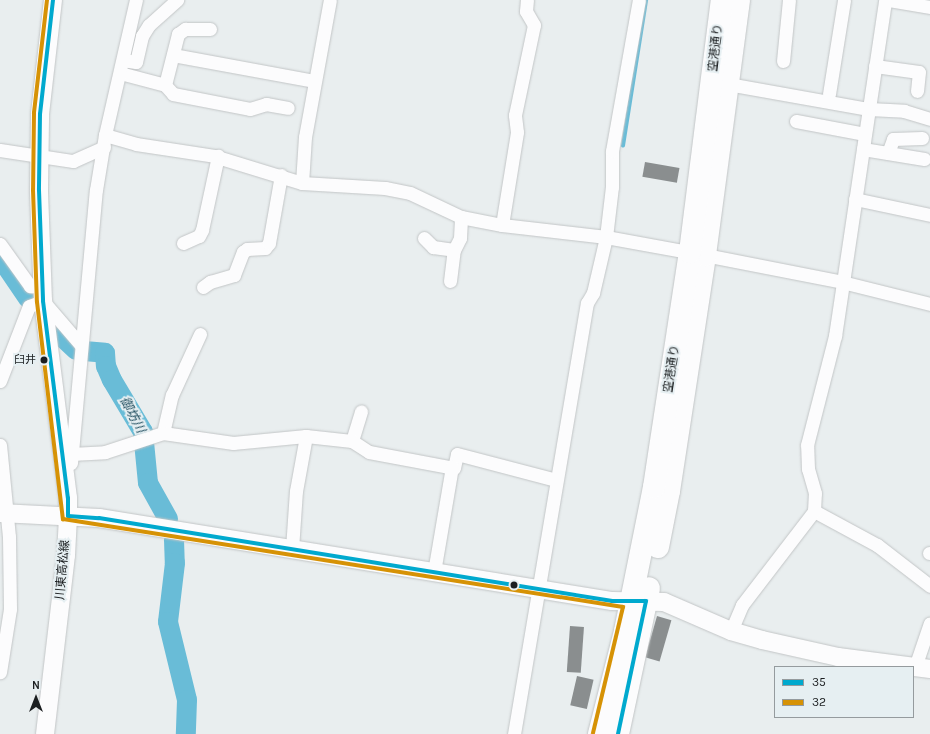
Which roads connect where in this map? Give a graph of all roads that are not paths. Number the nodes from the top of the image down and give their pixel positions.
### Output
1 (53, 0) edge
2 (136, 0) edge
3 (177, 0) edge
4 (330, 0) edge
5 (527, 0) edge
6 (639, 0) edge
7 (722, 0) edge
8 (739, 0) edge
9 (789, 0) edge
10 (844, 0) edge
11 (885, 0) edge
12 (889, 0) edge
13 (930, 7) edge
14 (210, 29) dead end
15 (173, 55) junction
16 (783, 61) dead end
17 (875, 66) junction
18 (121, 67) junction
19 (314, 81) junction
20 (728, 84) junction
21 (165, 85) junction
22 (917, 91) dead end
23 (829, 94) dead end
24 (288, 108) dead end
25 (869, 109) junction
26 (930, 119) edge
27 (796, 121) dead end
28 (865, 134) junction
29 (922, 138) dead end
30 (105, 141) junction
31 (0, 150) edge
32 (863, 150) junction
33 (888, 153) junction
34 (218, 156) junction
35 (38, 157) junction
36 (924, 159) dead end
37 (281, 175) junction
38 (302, 183) junction
39 (855, 199) junction
40 (930, 215) edge
41 (461, 216) junction
42 (502, 225) junction
43 (606, 237) junction
44 (424, 238) dead end
45 (183, 243) dead end
46 (0, 244) edge
47 (454, 250) junction
48 (698, 253) junction
49 (450, 281) dead end
50 (842, 282) junction
51 (203, 287) dead end
52 (43, 294) junction
53 (930, 304) edge
54 (200, 334) dead end
55 (80, 344) junction
56 (0, 381) edge
57 (361, 411) dead end
58 (163, 433) junction
59 (306, 436) junction
60 (352, 441) junction
61 (0, 445) edge
62 (71, 454) junction
63 (452, 467) junction
64 (556, 480) junction
65 (68, 498) junction
66 (814, 511) junction
67 (3, 513) edge
68 (68, 516) junction
69 (292, 549) junction
70 (434, 572) junction
71 (930, 586) edge
72 (539, 589) junction
73 (639, 601) junction
74 (930, 623) edge
75 (731, 631) junction
76 (2, 644) edge
77 (907, 666) edge
78 (922, 668) edge
79 (0, 672) edge
80 (45, 734) edge
81 (514, 734) edge
82 (599, 734) edge
83 (618, 734) edge

1 - 35 street, 川東高松線
2 - 18 street
3 - 18 street
4 - 19 street
5 - 42 street
6 - 43 street
7 - 48 highway, 空港通り
8 - 20 highway, 空港通り
9 - 16 street
10 - 23 street
11 - 17 street
12 - 13 street
14 - 15 street
15 - 19 street
15 - 21 street
17 - 22 street
17 - 25 street
18 - 21 street
18 - 30 street
19 - 38 street
20 - 25 street
20 - 48 highway, 空港通り
21 - 24 street
25 - 26 street
25 - 28 street
27 - 28 street
28 - 32 street
29 - 33 street
30 - 34 street
30 - 35 street
30 - 55 street
31 - 35 street
32 - 33 street
32 - 39 street
33 - 36 street
34 - 37 street
34 - 45 street
35 - 52 street, 川東高松線
37 - 38 street
37 - 51 street
38 - 41 street
39 - 40 street
39 - 50 street
41 - 42 street
41 - 47 street
42 - 43 street
43 - 48 street
43 - 64 street
44 - 47 street
46 - 52 street
47 - 49 street
48 - 50 street
48 - 73 highway, 空港通り
50 - 53 street
50 - 66 street
52 - 55 street
52 - 56 street
52 - 65 street, 川東高松線
54 - 58 street
55 - 62 street
57 - 60 street
58 - 59 street
58 - 62 street
59 - 60 street
59 - 69 street
60 - 63 street
61 - 67 street
62 - 65 street
63 - 64 street
63 - 70 street
64 - 72 street
65 - 68 street, 川東高松線
66 - 71 street
66 - 75 street
67 - 68 street
67 - 76 street
68 - 69 street
68 - 80 street, 川東高松線
69 - 70 street
70 - 72 street
72 - 73 street
72 - 81 street
73 - 75 street
73 - 82 highway, 空港通り
73 - 83 highway, 空港通り
74 - 78 street
75 - 77 street
76 - 79 street

